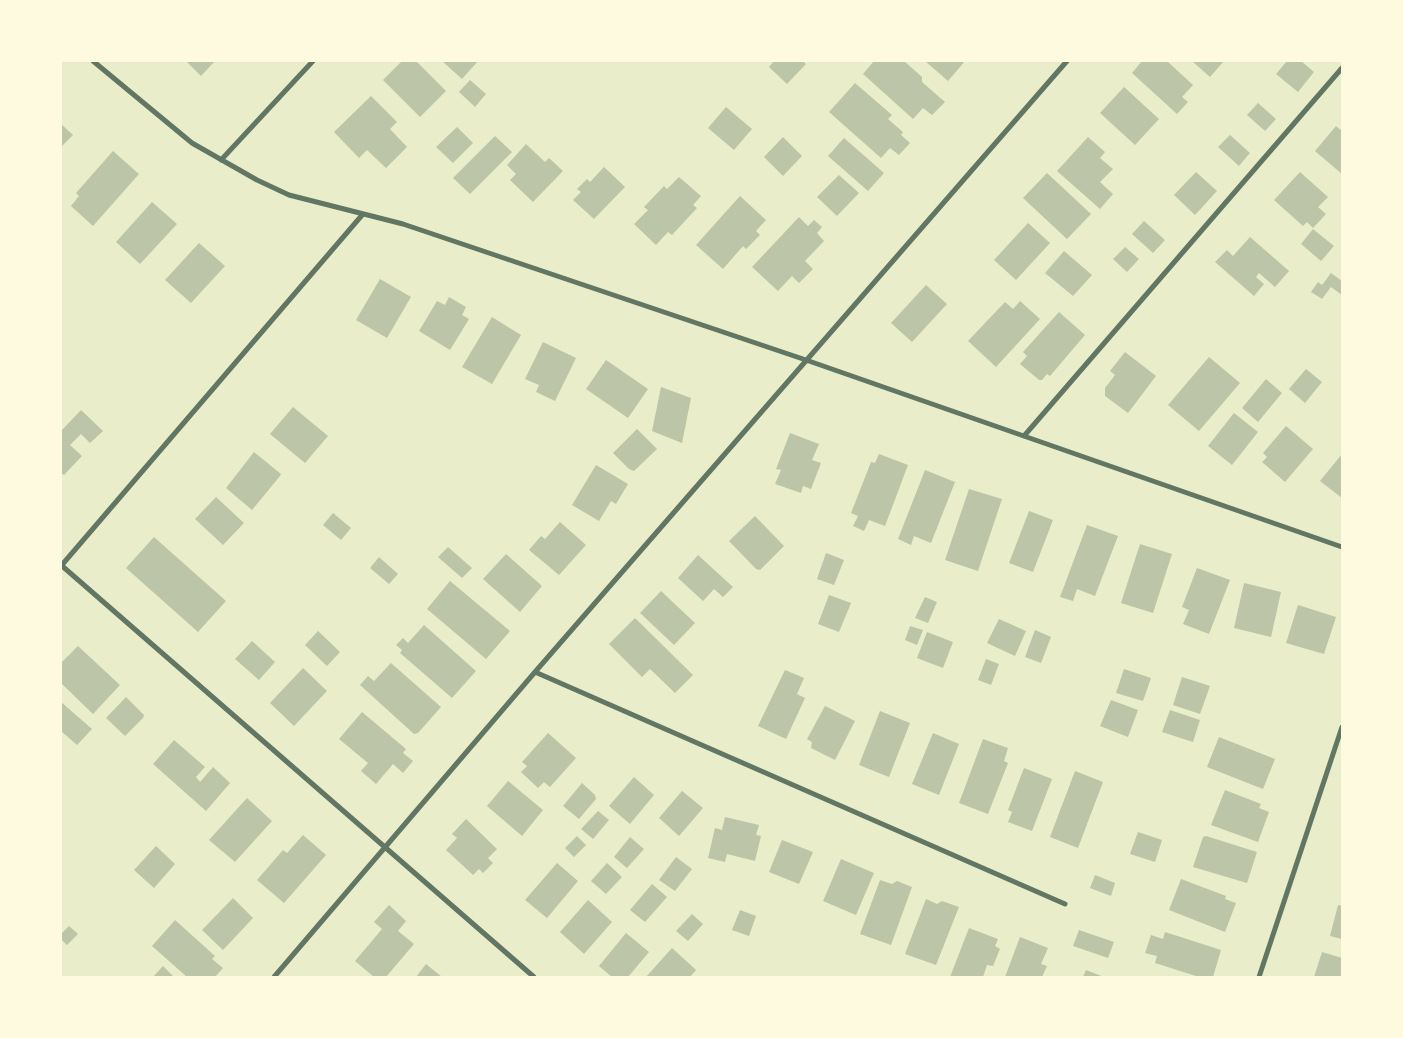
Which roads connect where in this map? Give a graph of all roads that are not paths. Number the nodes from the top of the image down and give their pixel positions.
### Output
1 (94, 61) edge
2 (313, 61) edge
3 (1067, 61) edge
4 (1342, 68) edge
5 (221, 160) junction
6 (363, 214) junction
7 (806, 360) junction
8 (1024, 436) junction
9 (1342, 547) edge
10 (61, 565) edge
11 (535, 672) junction
12 (1342, 727) edge
13 (385, 847) junction
14 (1065, 904) dead end
15 (274, 977) edge
16 (534, 977) edge
17 (1258, 977) edge

1 - 5 street
2 - 5 street
3 - 7 street
4 - 8 street
5 - 6 street
6 - 7 street
6 - 10 street
7 - 8 street
7 - 11 street
8 - 9 street
10 - 13 street
11 - 13 street
11 - 14 street
12 - 17 street
13 - 15 street
13 - 16 street

